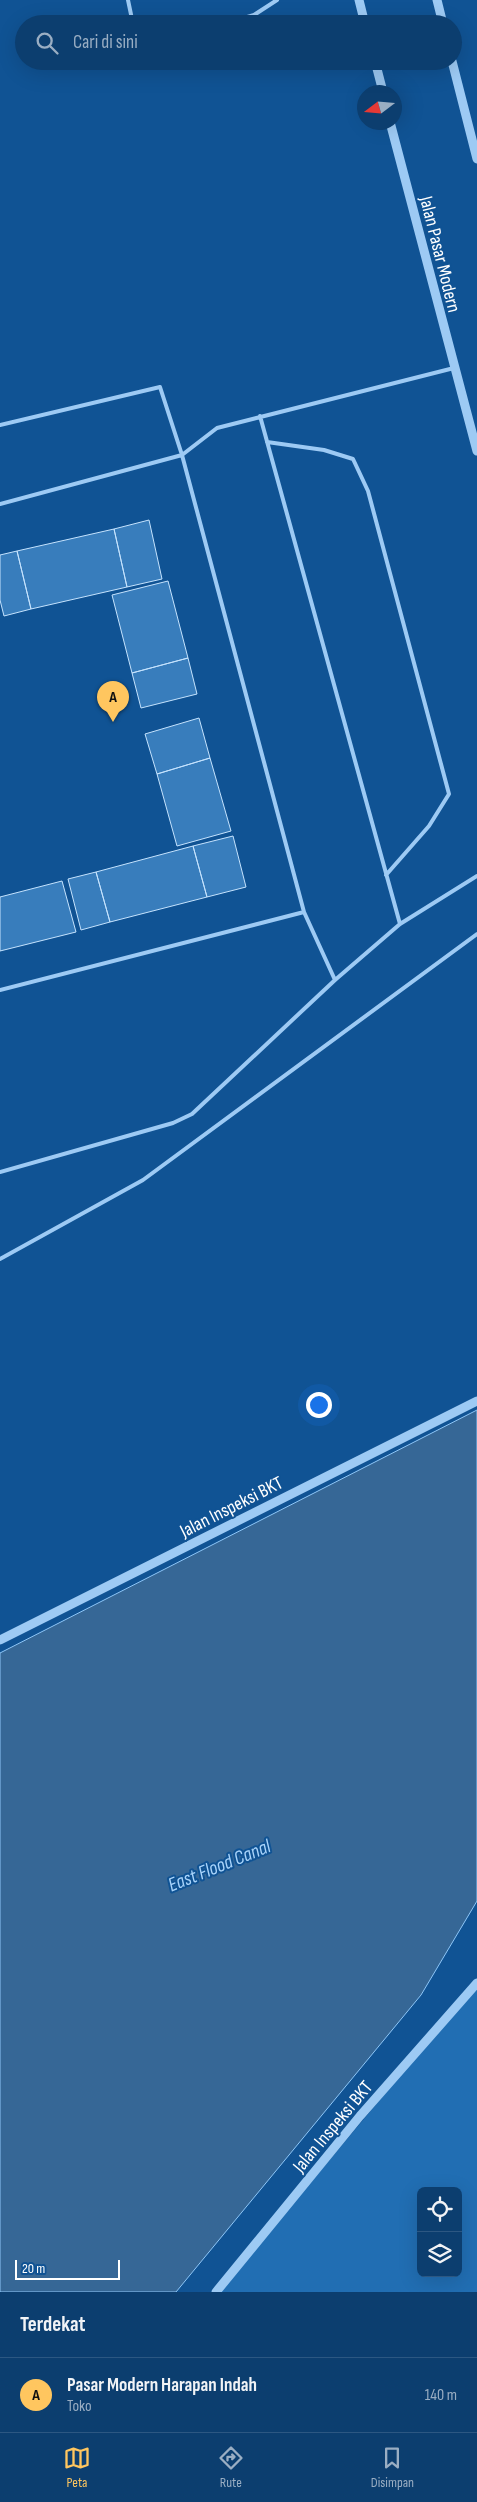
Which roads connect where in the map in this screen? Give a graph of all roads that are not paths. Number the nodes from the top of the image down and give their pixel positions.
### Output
1 (128, 0) edge
2 (277, 0) edge
3 (359, 0) edge
4 (437, 0) edge
5 (131, 15) edge
6 (254, 15) edge
7 (363, 15) edge
8 (441, 15) edge
9 (377, 70) edge
10 (454, 70) edge
11 (381, 85) edge
12 (392, 130) edge
13 (477, 159) edge
14 (454, 368) junction
15 (260, 416) junction
16 (0, 425) edge
17 (267, 442) junction
18 (477, 451) edge
19 (182, 455) junction
20 (0, 504) edge
21 (386, 875) junction
22 (477, 876) edge
23 (304, 912) junction
24 (400, 924) junction
25 (477, 934) edge
26 (334, 980) junction
27 (0, 990) edge
28 (0, 1172) edge
29 (0, 1259) edge
30 (477, 1401) edge
31 (0, 1640) edge
32 (477, 1983) edge
33 (216, 2292) edge

1 - 5 lane
2 - 6 lane
3 - 7 street
4 - 8 street
9 - 11 street
10 - 13 street
12 - 14 street, Jalan Pasar Modern
14 - 15 lane
14 - 18 street, Jalan Pasar Modern
15 - 17 lane
15 - 19 lane
16 - 19 lane
17 - 21 lane
17 - 21 lane
19 - 20 lane
19 - 23 lane
21 - 24 lane
22 - 24 lane
23 - 26 lane
23 - 27 lane
24 - 26 lane
25 - 29 lane
26 - 28 lane
30 - 31 street, Jalan Inspeksi BKT
32 - 33 street, Jalan Inspeksi BKT

